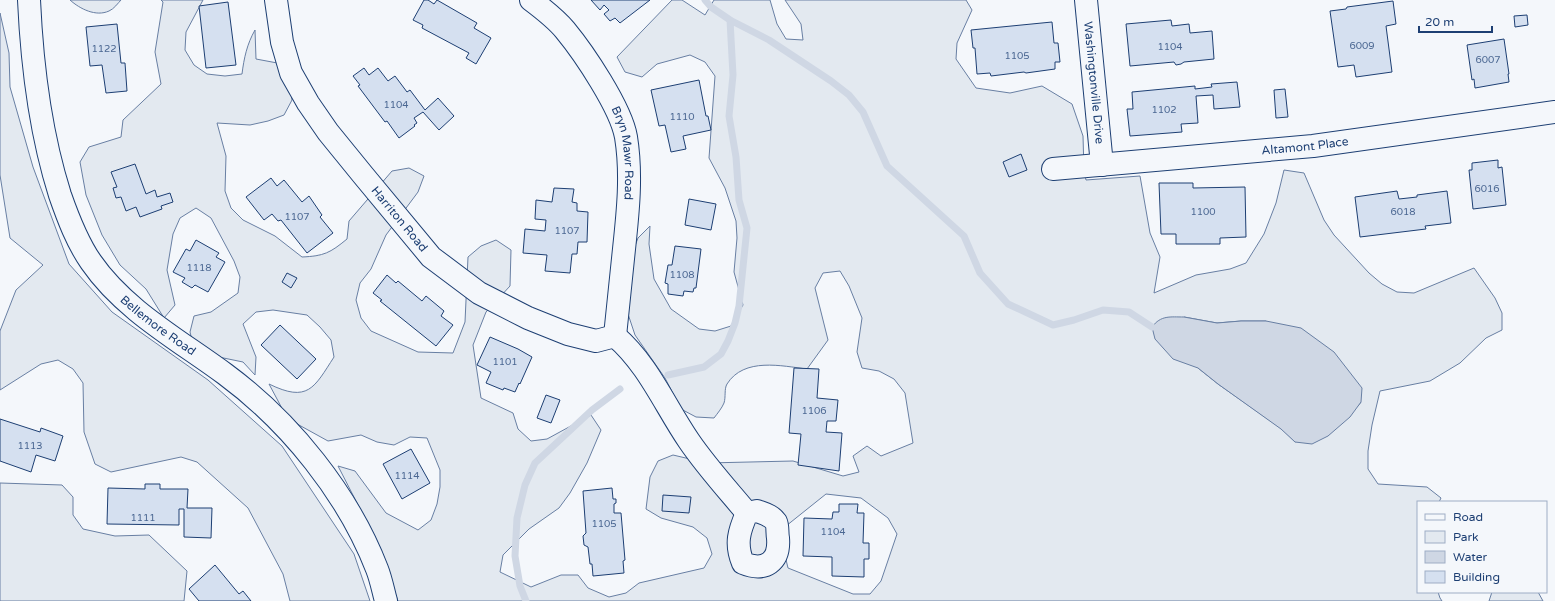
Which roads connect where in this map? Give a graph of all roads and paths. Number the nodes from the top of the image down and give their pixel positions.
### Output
1 (29, 0) edge
2 (276, 0) edge
3 (531, 0) edge
4 (1086, 0) edge
5 (1555, 112) edge
6 (1102, 165) junction
7 (1053, 169) dead end
8 (615, 336) junction
9 (747, 513) dead end
10 (386, 601) edge

1 - 10 street, Bellemore Road
2 - 8 street, Harriton Road
3 - 8 street, Bryn Mawr Road
4 - 6 street, Washingtonville Drive
5 - 6 street, Altamont Place
6 - 7 street, Altamont Place
8 - 9 street

